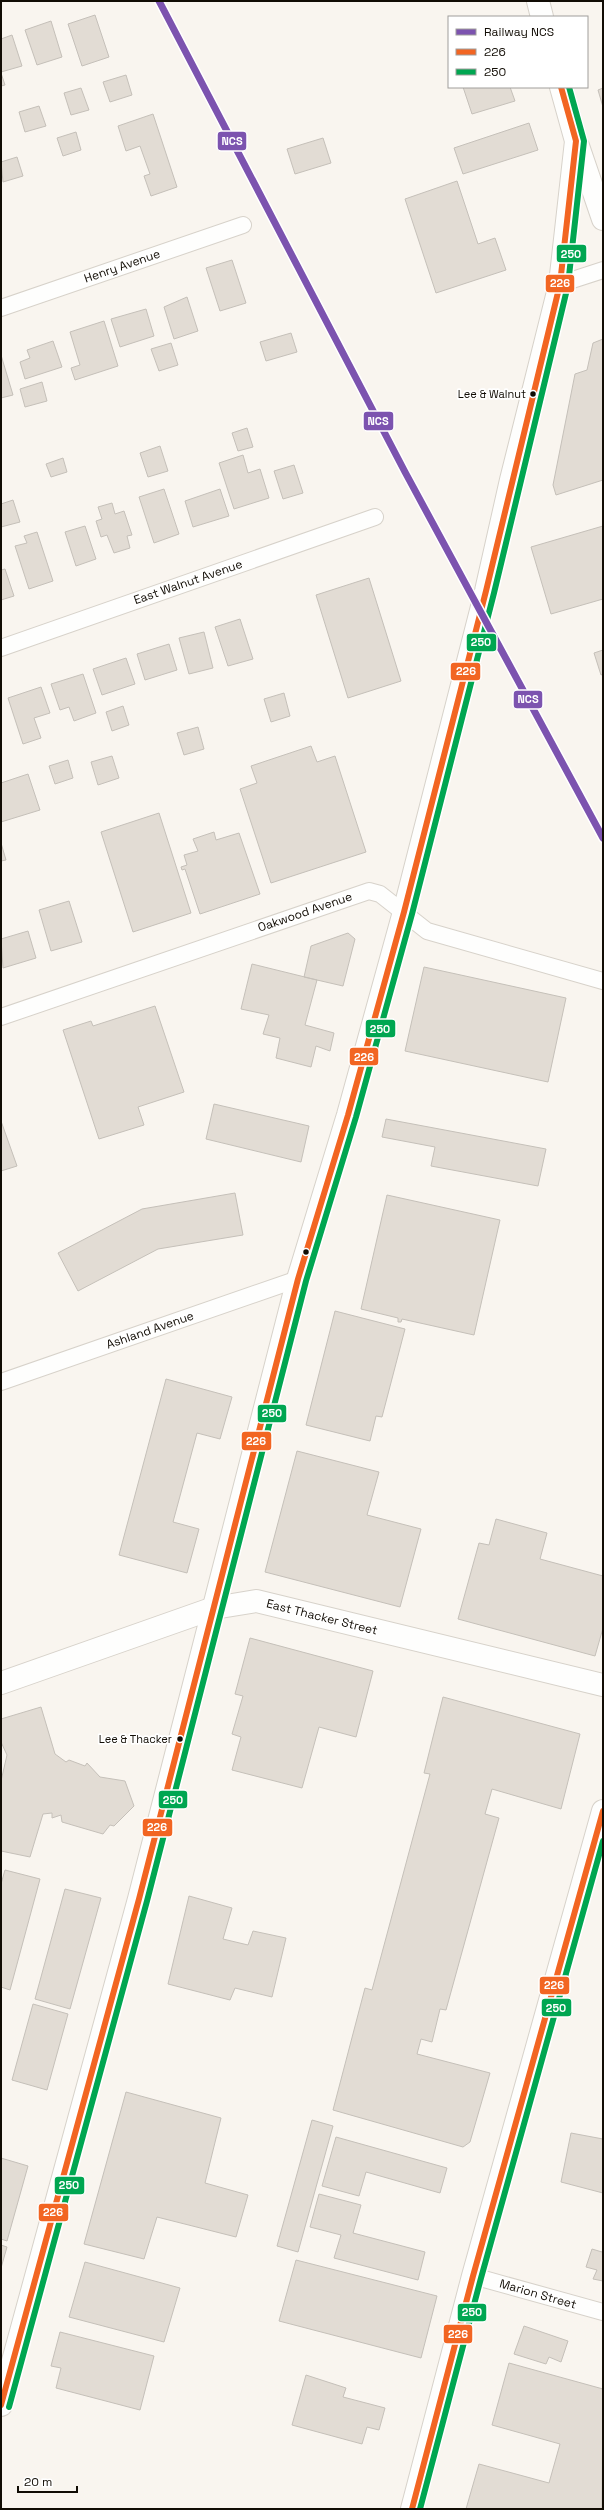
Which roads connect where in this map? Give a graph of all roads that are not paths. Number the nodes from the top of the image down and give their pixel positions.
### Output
1 (538, 1) edge
2 (542, 16) edge
3 (561, 88) edge
4 (576, 140) junction
5 (603, 219) edge
6 (242, 225) dead end
7 (603, 270) edge
8 (560, 284) junction
9 (1, 308) edge
10 (375, 517) dead end
11 (1, 648) edge
12 (404, 912) junction
13 (603, 981) edge
14 (1, 1017) edge
15 (298, 1279) junction
16 (1, 1382) edge
17 (214, 1608) junction
18 (1, 1683) edge
19 (603, 1685) edge
20 (603, 1811) edge
21 (473, 2276) junction
22 (603, 2312) edge
23 (1, 2405) edge
24 (412, 2509) edge

1 - 2 main road
3 - 4 main road
4 - 5 main road
4 - 8 main road
6 - 9 street, Henry Avenue
7 - 8 street
8 - 12 main road
10 - 11 street, East Walnut Avenue
12 - 13 street, Oakwood Avenue
12 - 14 street, Oakwood Avenue
12 - 15 main road
15 - 16 street, Ashland Avenue
15 - 17 main road
17 - 18 main road, East Thacker Street
17 - 19 main road, East Thacker Street
17 - 23 main road
20 - 21 main road
21 - 22 street, Marion Street
21 - 24 main road

